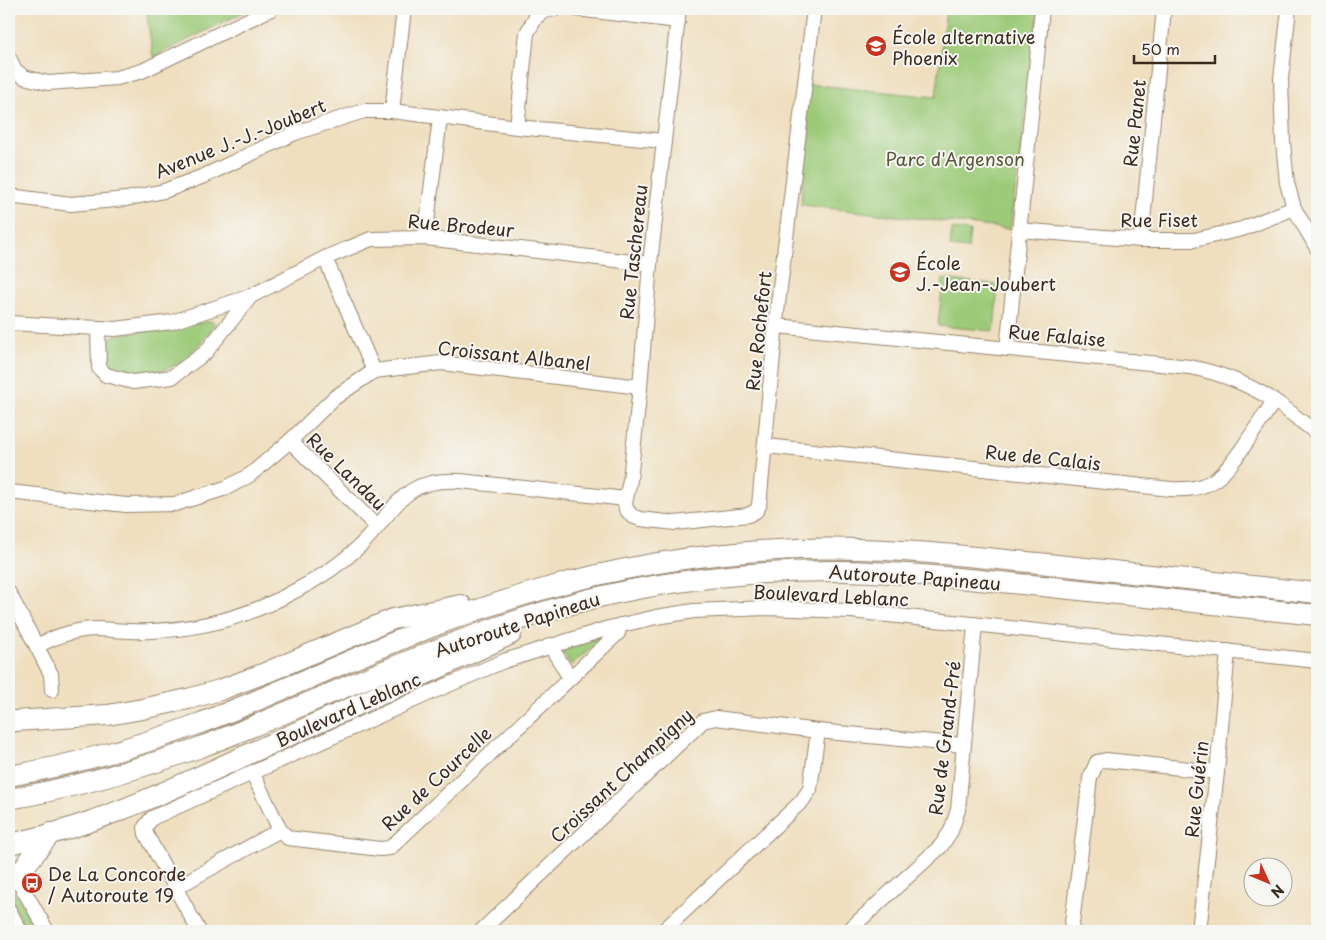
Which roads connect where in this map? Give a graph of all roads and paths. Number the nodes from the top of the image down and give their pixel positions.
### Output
1 (271, 9) edge
2 (404, 9) edge
3 (554, 9) edge
4 (576, 9) edge
5 (814, 9) edge
6 (1042, 9) edge
7 (1164, 9) edge
8 (1289, 9) edge
9 (678, 15) edge
10 (9, 58) edge
11 (392, 111) junction
12 (440, 118) junction
13 (518, 127) junction
14 (664, 141) junction
15 (9, 196) edge
16 (1294, 208) junction
17 (1019, 230) junction
18 (425, 238) junction
19 (1141, 240) junction
20 (1317, 248) edge
21 (325, 258) junction
22 (650, 264) junction
23 (251, 296) junction
24 (9, 323) edge
25 (777, 326) junction
26 (98, 328) junction
27 (1007, 349) junction
28 (374, 371) junction
29 (640, 387) junction
30 (1274, 401) junction
31 (1317, 434) edge
32 (290, 441) junction
33 (766, 446) junction
34 (9, 492) edge
35 (626, 499) junction
36 (377, 526) junction
37 (563, 584) junction
38 (9, 593) edge
39 (1317, 593) edge
40 (570, 605) junction
41 (1317, 615) edge
42 (620, 625) junction
43 (975, 625) junction
44 (550, 645) junction
45 (37, 646) junction
46 (1228, 651) junction
47 (1317, 661) edge
48 (570, 678) junction
49 (52, 690) dead end
50 (11, 721) edge
51 (818, 730) junction
52 (963, 745) junction
53 (252, 772) junction
54 (1217, 772) junction
55 (9, 776) edge
56 (9, 799) edge
57 (280, 830) junction
58 (51, 833) junction
59 (9, 844) edge
60 (13, 872) edge
61 (175, 888) junction
62 (9, 910) edge
63 (20, 931) edge
64 (46, 931) edge
65 (199, 931) edge
66 (481, 931) edge
67 (663, 931) edge
68 (848, 931) edge
69 (1071, 931) edge
70 (1199, 931) edge

1 - 10 street
2 - 11 street
3 - 13 street
4 - 9 street
5 - 25 street, Rue Rochefort
6 - 17 street
7 - 19 street, Rue Panet
8 - 16 street
9 - 14 street, Rue Taschereau
11 - 12 street, Avenue J.-J.-Joubert
11 - 15 street, Avenue J.-J.-Joubert
12 - 13 street, Avenue J.-J.-Joubert
12 - 18 street
13 - 14 street, Avenue J.-J.-Joubert
14 - 22 street, Rue Taschereau
16 - 19 street, Rue Fiset
16 - 20 street
17 - 19 street, Rue Fiset
17 - 27 street
18 - 21 street, Rue Brodeur
18 - 22 street, Rue Brodeur
21 - 23 street, Rue Brodeur
21 - 28 street
22 - 29 street, Rue Taschereau
23 - 26 street, Rue Brodeur
23 - 26 street, Rue Brodeur
24 - 26 street, Rue Brodeur
25 - 27 street, Rue Falaise
25 - 33 street, Rue Rochefort
27 - 30 street, Rue Falaise
28 - 29 street, Croissant Albanel
28 - 32 street, Croissant Albanel
29 - 35 street, Rue Taschereau
30 - 31 street, Rue Falaise
30 - 33 street, Rue de Calais
32 - 34 street, Croissant Albanel
32 - 36 street, Rue Landau
33 - 35 street, Rue Rochefort
35 - 36 street
36 - 45 street
37 - 39 highway, Autoroute Papineau
37 - 50 highway
37 - 55 highway, Autoroute Papineau
38 - 45 street
40 - 41 highway, Autoroute Papineau
40 - 56 highway, Autoroute Papineau
40 - 58 highway
42 - 43 street, Boulevard Leblanc
42 - 44 street, Boulevard Leblanc
42 - 48 street, Rue de Courcelle
43 - 46 street, Boulevard Leblanc
43 - 52 street, Rue de Grand-Pré
44 - 48 street
44 - 53 street, Boulevard Leblanc
45 - 49 street
46 - 47 street, Boulevard Leblanc
46 - 54 street, Rue Guérin
48 - 57 street, Rue de Courcelle
51 - 52 street, Croissant Champigny
51 - 66 street, Croissant Champigny
51 - 67 street
52 - 68 street, Rue de Grand-Pré
53 - 57 street
53 - 61 street, Boulevard Leblanc
54 - 69 street
54 - 70 street, Rue Guérin
57 - 61 street
58 - 59 highway
58 - 60 highway
60 - 64 street
61 - 65 street
62 - 63 street

